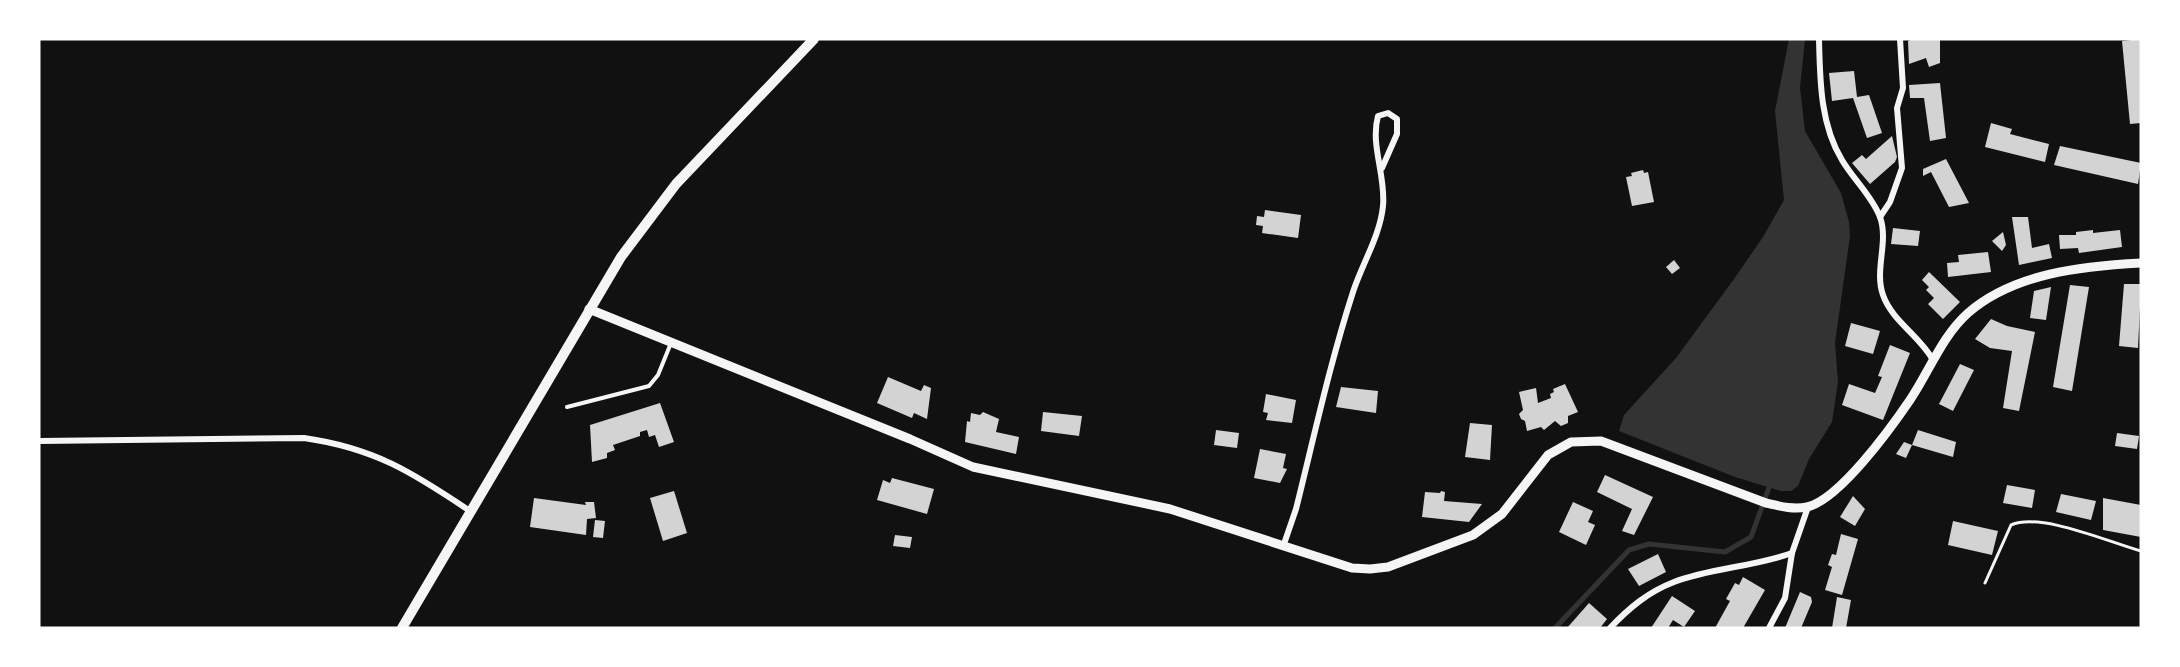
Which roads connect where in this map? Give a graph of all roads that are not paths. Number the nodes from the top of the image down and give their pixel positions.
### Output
1 (814, 39) edge
2 (1819, 39) edge
3 (1900, 39) edge
4 (1382, 168) junction
5 (1880, 217) junction
6 (2141, 263) edge
7 (589, 309) junction
8 (671, 342) junction
9 (1934, 360) junction
10 (567, 407) dead end
11 (39, 441) edge
12 (1808, 507) junction
13 (470, 511) junction
14 (1284, 544) junction
15 (1792, 553) junction
16 (402, 628) edge
17 (1610, 628) edge
18 (1769, 628) edge

1 - 7 main road
2 - 5 street
3 - 5 street
4 - 4 street
4 - 14 street
5 - 9 street
6 - 9 street
7 - 8 street
7 - 13 main road
8 - 10 lane
8 - 14 street
9 - 12 street
11 - 13 street
12 - 14 street
12 - 15 street
13 - 16 main road
15 - 17 street
15 - 18 street

